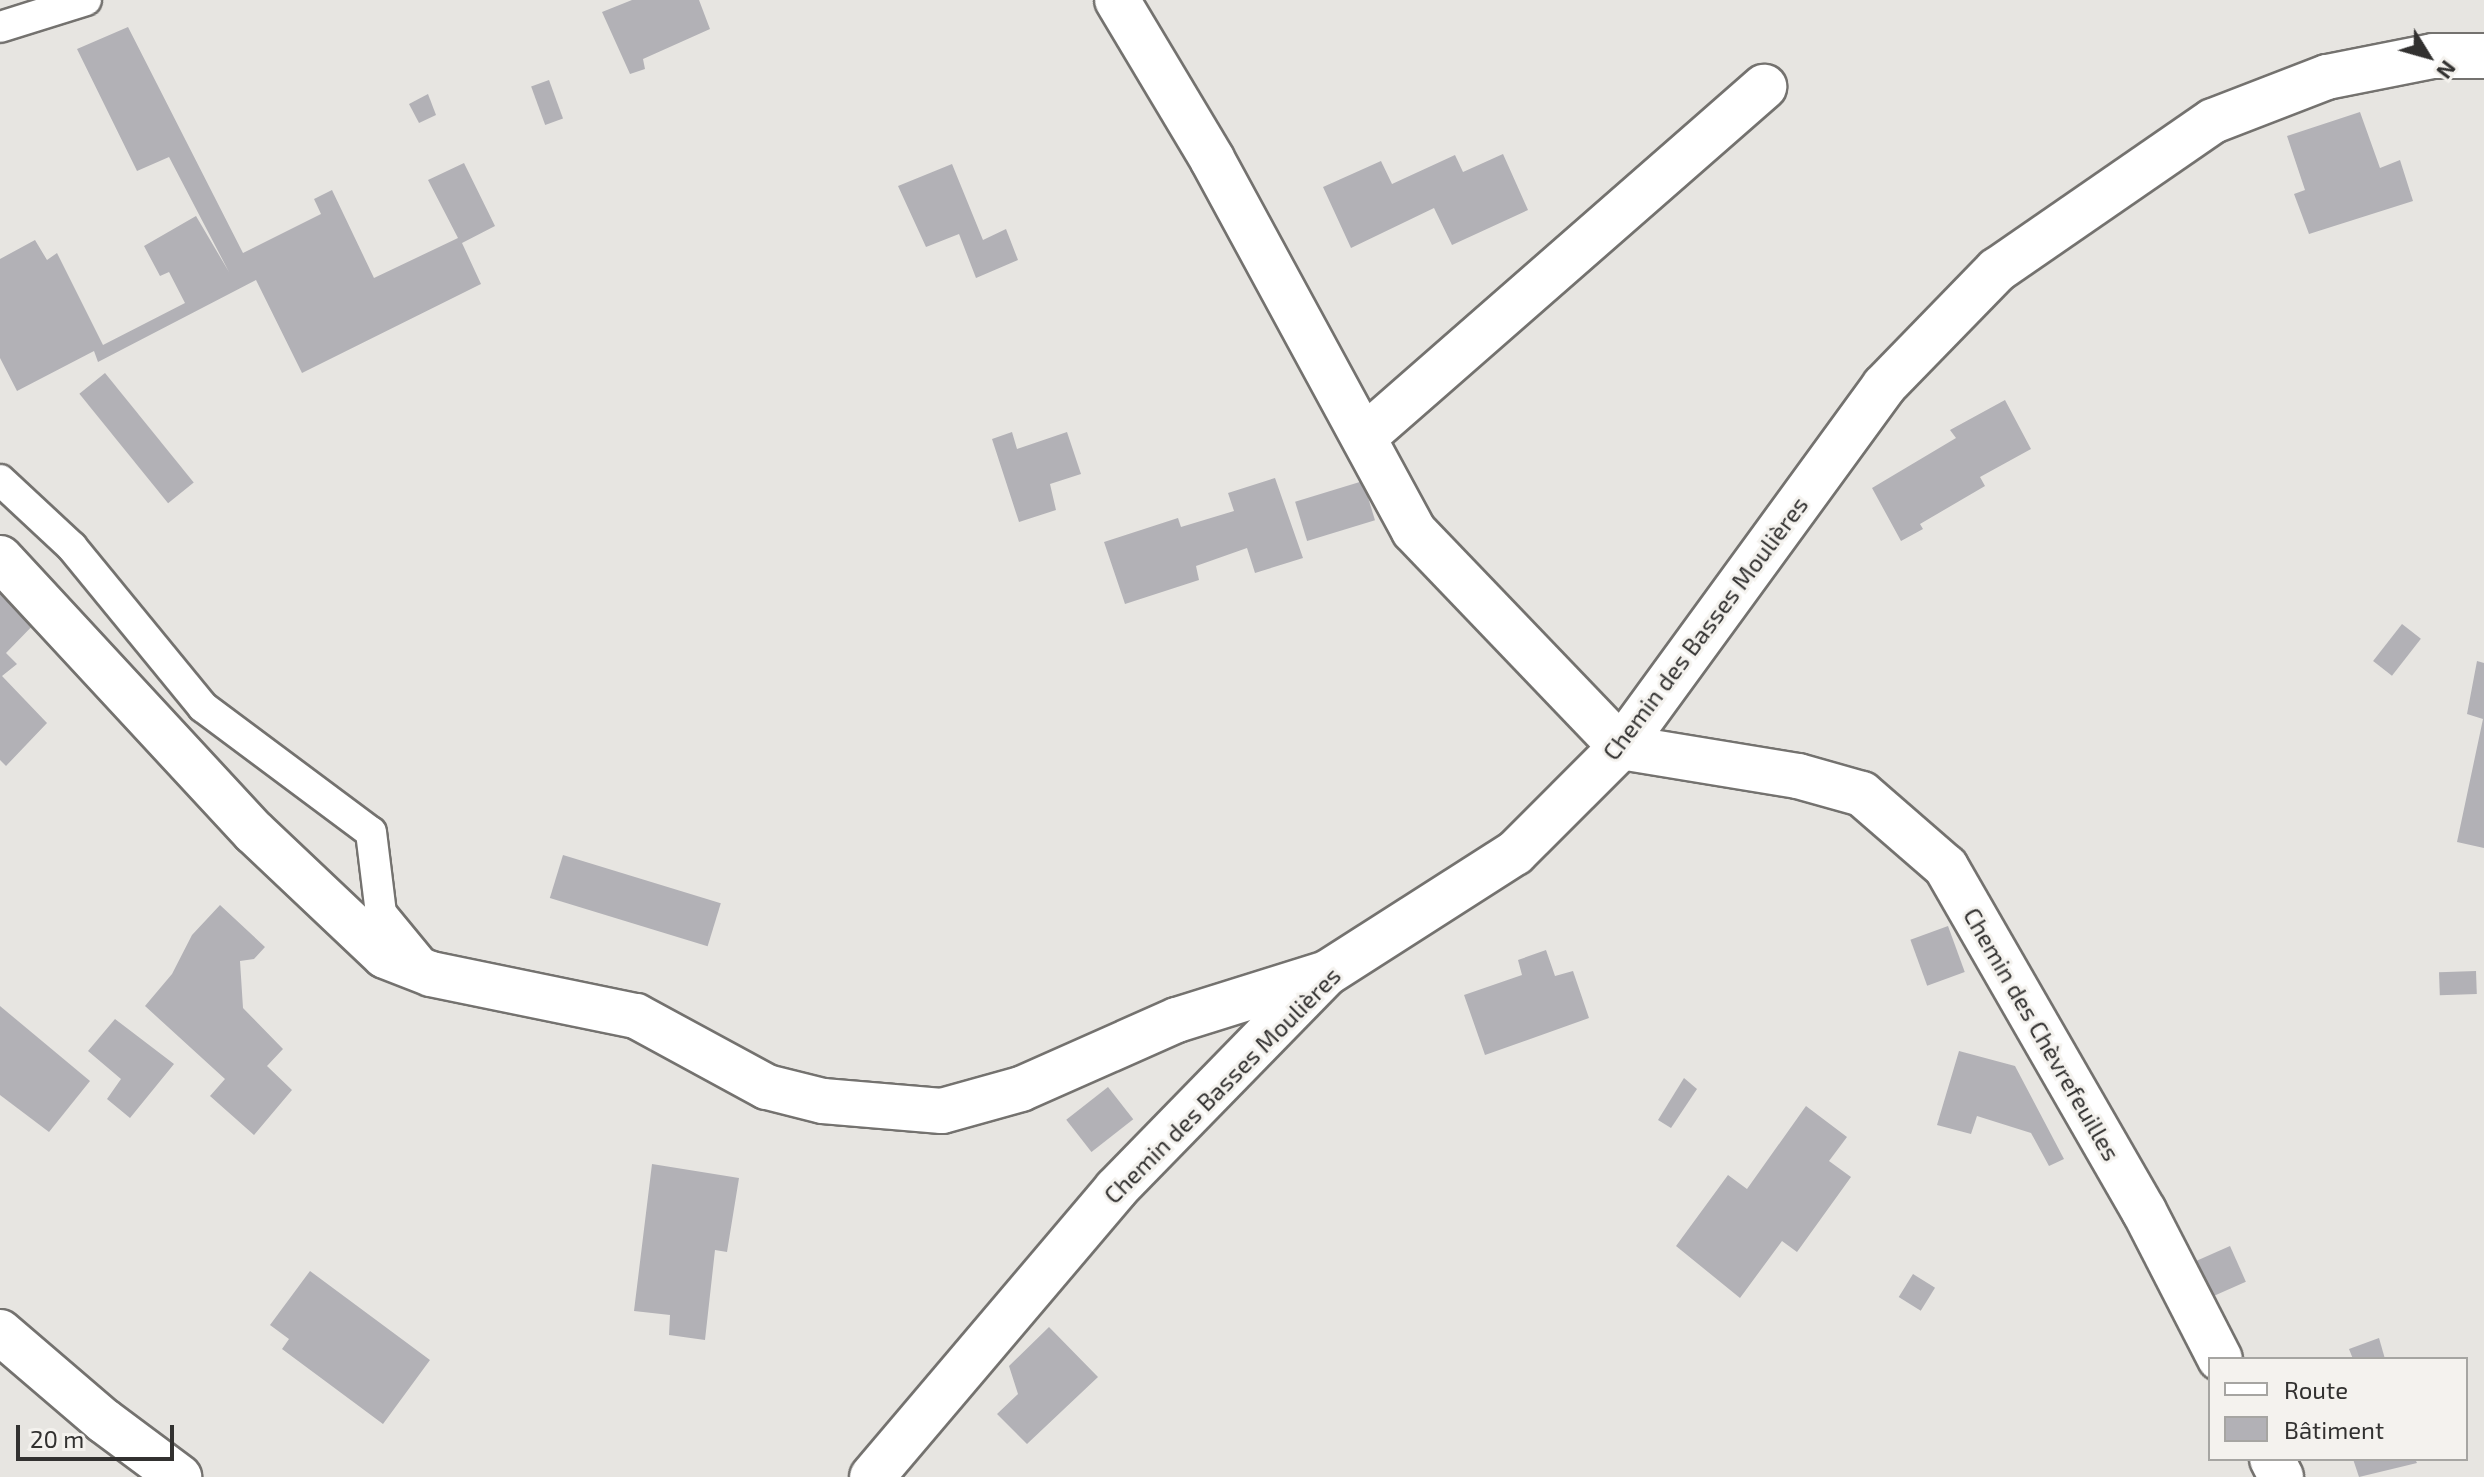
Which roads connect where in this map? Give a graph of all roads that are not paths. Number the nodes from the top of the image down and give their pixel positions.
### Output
1 (86, 0) edge
2 (1117, 0) edge
3 (0, 27) edge
4 (2484, 56) edge
5 (1764, 87) dead end
6 (1364, 437) junction
7 (0, 480) edge
8 (0, 558) edge
9 (1621, 747) junction
10 (1327, 973) junction
11 (431, 974) junction
12 (0, 1332) edge
13 (2219, 1357) edge
14 (179, 1477) edge
15 (872, 1477) edge

1 - 3 lane
2 - 6 street
4 - 9 street, Chemin des Basses Moulières
5 - 6 street
6 - 9 street
7 - 11 lane
8 - 11 street
9 - 10 street, Chemin des Basses Moulières
9 - 13 street, Chemin des Chèvrefeuilles
10 - 11 street
10 - 15 street, Chemin des Basses Moulières
12 - 14 street

